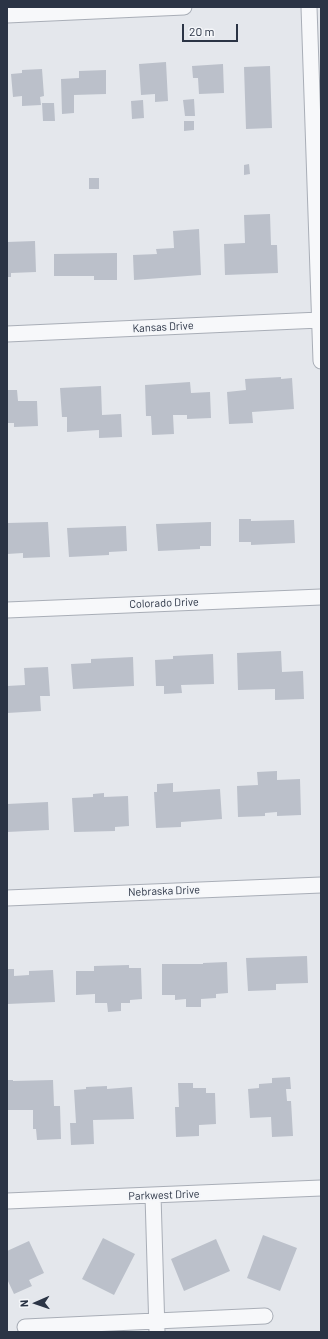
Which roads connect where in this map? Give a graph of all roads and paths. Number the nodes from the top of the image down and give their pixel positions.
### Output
1 (184, 7) edge
2 (309, 7) edge
3 (7, 15) edge
4 (320, 320) junction
5 (7, 334) edge
6 (321, 361) edge
7 (321, 597) edge
8 (7, 610) edge
9 (321, 885) edge
10 (7, 898) edge
11 (321, 1188) edge
12 (153, 1195) junction
13 (7, 1201) edge
14 (265, 1316) dead end
15 (156, 1326) edge
16 (25, 1327) dead end

1 - 3 street
2 - 4 street
4 - 5 street, Kansas Drive
4 - 6 street
7 - 8 street, Colorado Drive
9 - 10 street, Nebraska Drive
11 - 12 street, Parkwest Drive
12 - 13 street, Parkwest Drive
12 - 15 street
14 - 15 street
15 - 16 street

